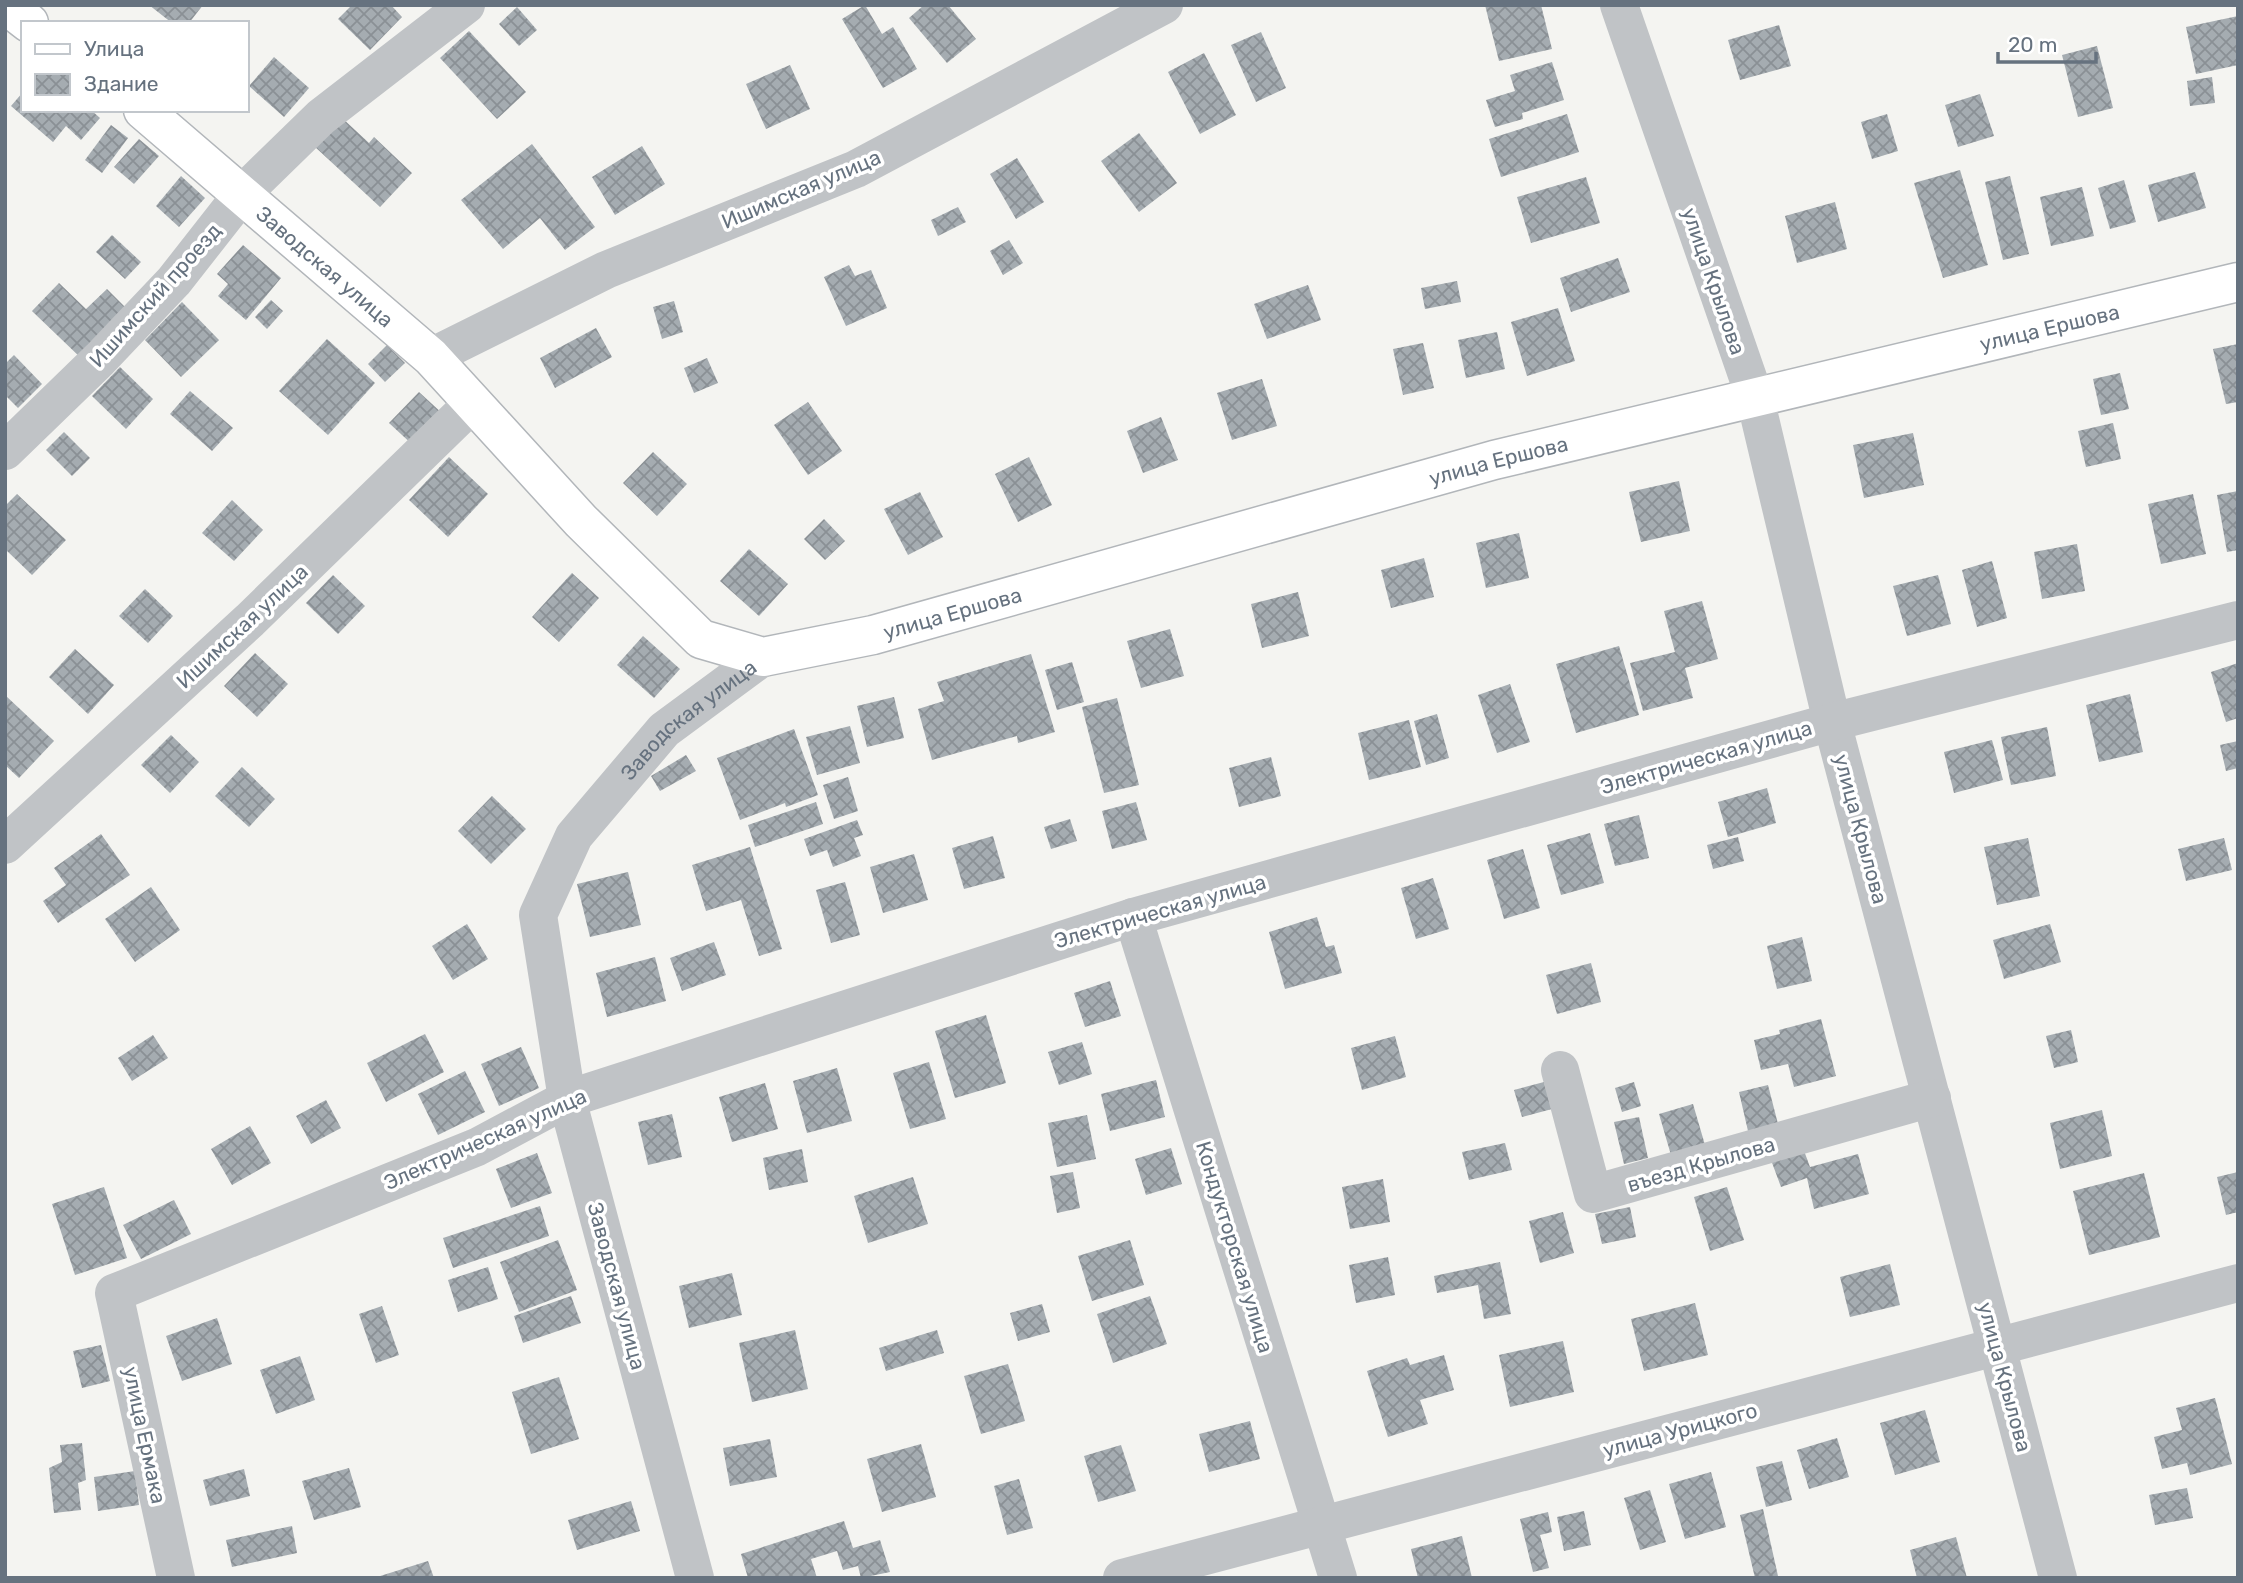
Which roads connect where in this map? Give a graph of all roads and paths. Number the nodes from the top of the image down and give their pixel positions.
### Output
1 (466, 5) edge
2 (1164, 5) edge
3 (1619, 5) edge
4 (7, 6) edge
5 (26, 21) edge
6 (144, 112) edge
7 (243, 193) junction
8 (2238, 282) edge
9 (431, 357) junction
10 (1755, 398) junction
11 (473, 403) junction
12 (5, 451) edge
13 (2238, 620) edge
14 (763, 657) junction
15 (1832, 722) junction
16 (5, 845) edge
17 (1133, 916) junction
18 (1560, 1070) dead end
19 (1932, 1098) junction
20 (567, 1099) junction
21 (2238, 1283) edge
22 (114, 1293) joint
23 (1998, 1348) junction
24 (1321, 1523) junction
25 (176, 1578) edge
26 (695, 1578) edge
27 (1122, 1578) edge
28 (1338, 1578) edge
29 (2058, 1578) edge

1 - 7 street, Ишимский проезд
2 - 9 street, Ишимская улица
3 - 10 street, улица Крылова
4 - 5 street
6 - 7 street, Заводская улица
7 - 9 street, Заводская улица
7 - 12 street, Ишимский проезд
8 - 10 street, улица Ершова
9 - 11 street, Заводская улица
10 - 14 street, улица Ершова
10 - 15 street, улица Крылова
11 - 14 street, Заводская улица
11 - 16 street, Ишимская улица
13 - 15 street, Электрическая улица
14 - 20 street, Заводская улица
15 - 17 street, Электрическая улица
15 - 19 street, улица Крылова
17 - 20 street, Электрическая улица
17 - 24 street, Кондукторская улица
18 - 19 street, въезд Крылова
19 - 23 street, улица Крылова
20 - 22 street, Электрическая улица
20 - 26 street, Заводская улица
21 - 23 street, улица Урицкого
22 - 25 street, улица Ермака
23 - 24 street, улица Урицкого
23 - 29 street, улица Крылова
24 - 27 street, улица Урицкого
24 - 28 street, Кондукторская улица

